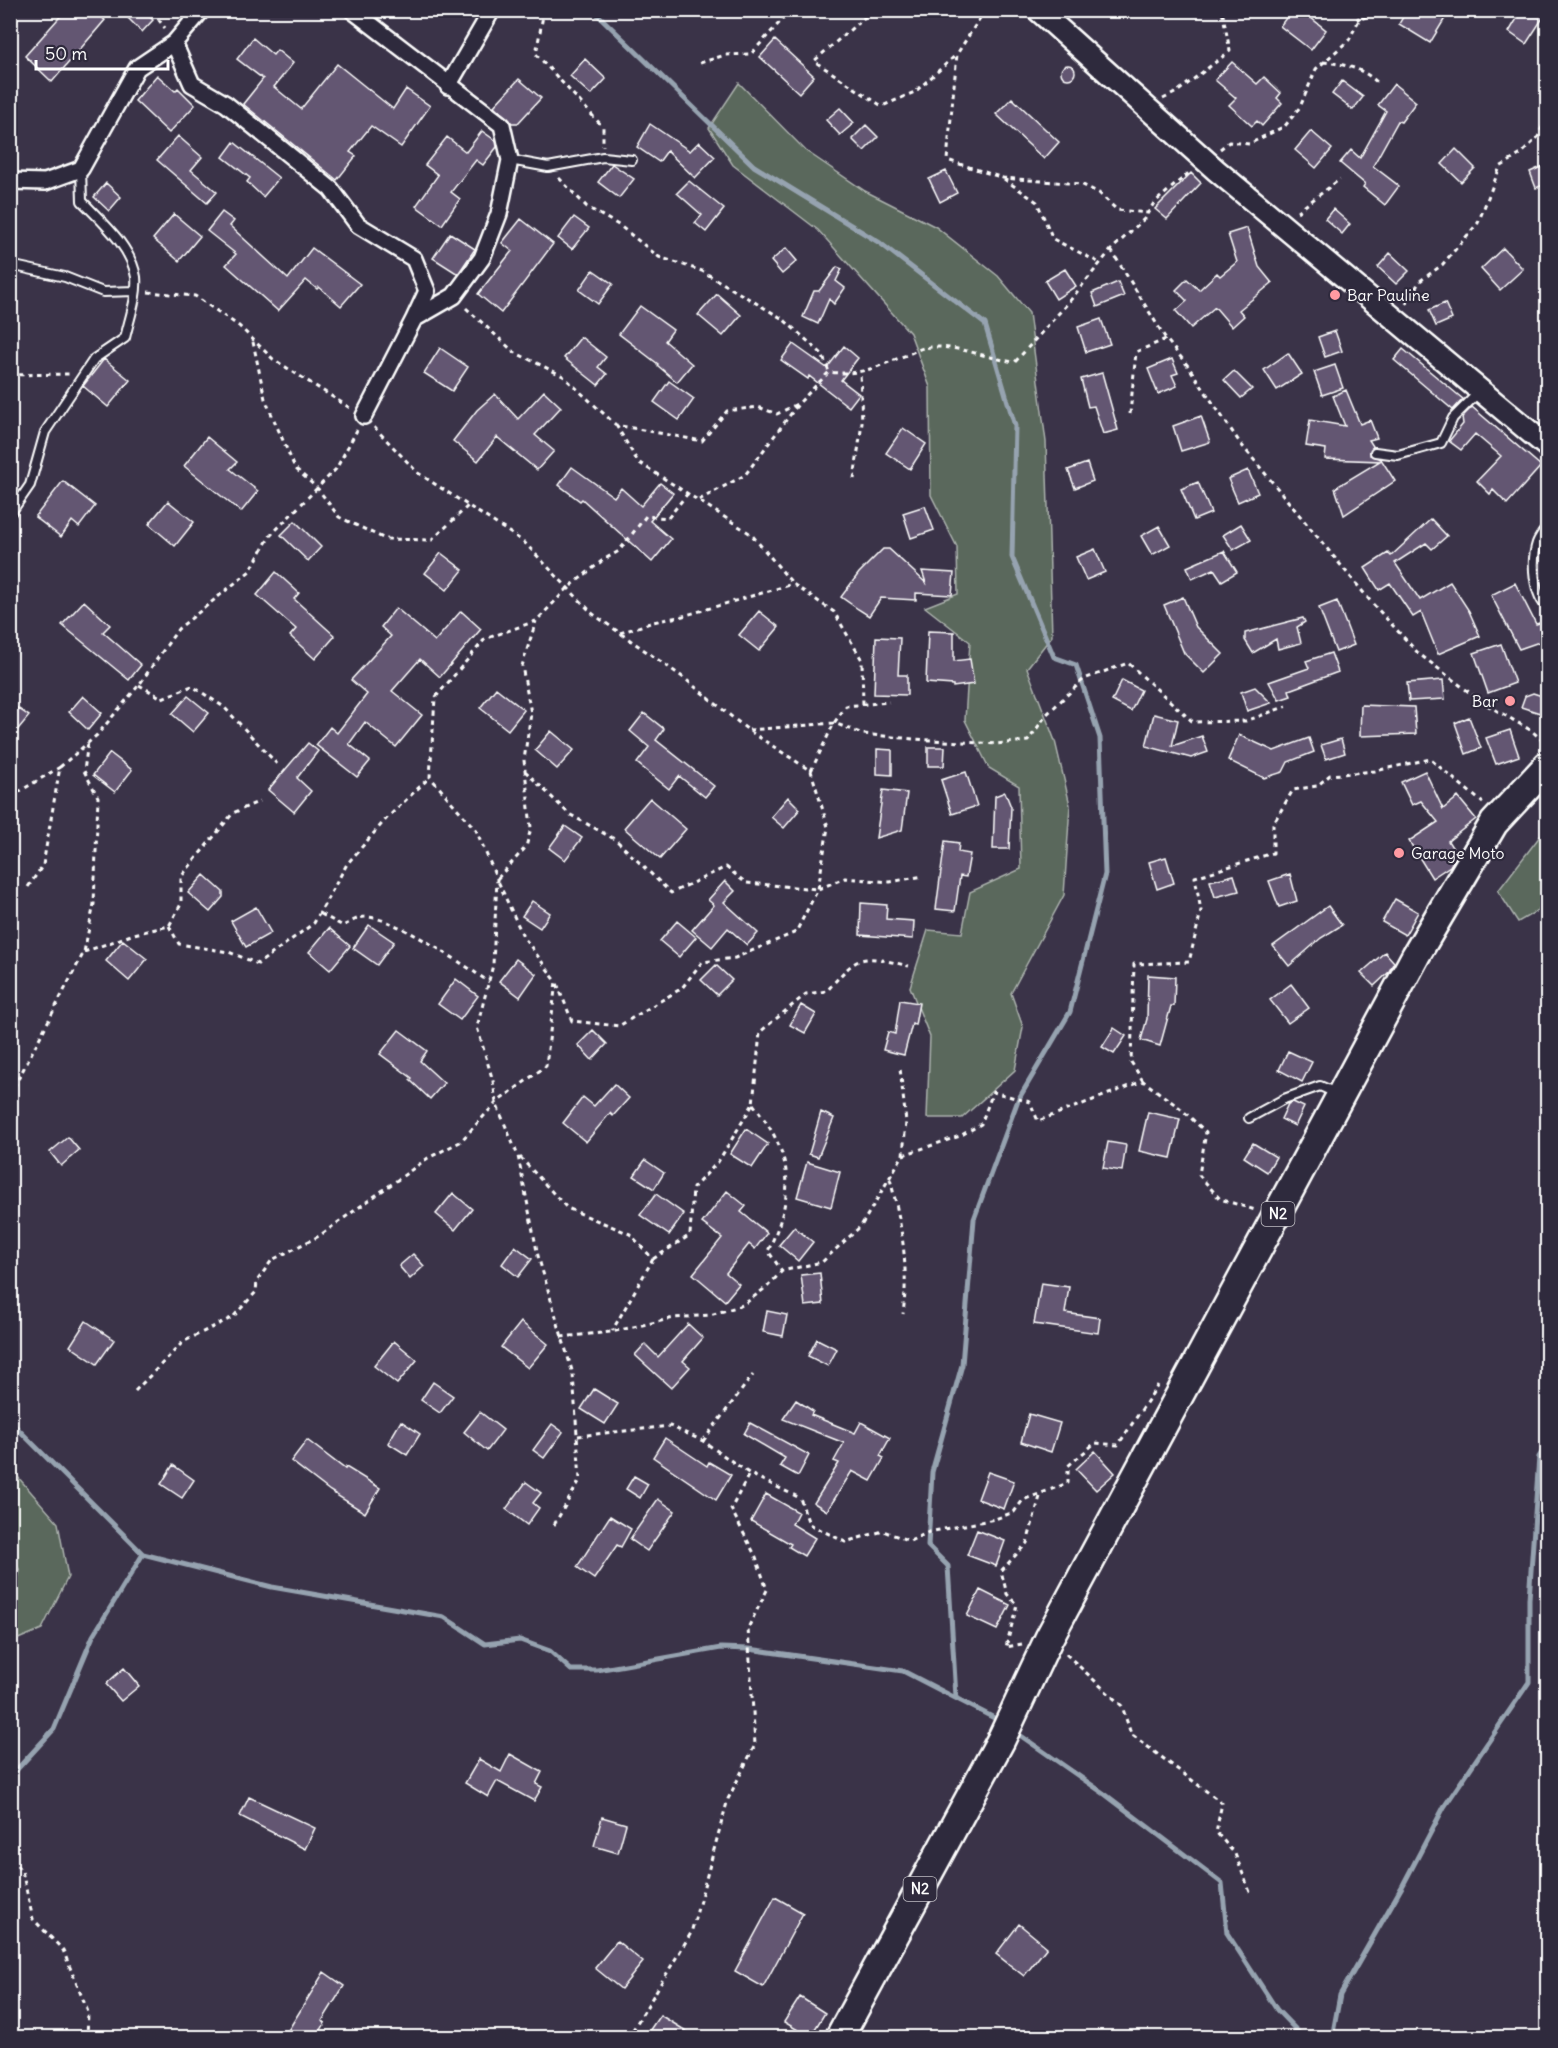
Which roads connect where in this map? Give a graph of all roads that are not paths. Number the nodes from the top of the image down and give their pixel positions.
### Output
1 (202, 10) edge
2 (352, 10) edge
3 (492, 10) edge
4 (1038, 10) edge
5 (174, 43) junction
6 (448, 86) junction
7 (510, 160) junction
8 (632, 160) dead end
9 (81, 169) junction
10 (10, 181) edge
11 (10, 265) edge
12 (135, 291) junction
13 (414, 319) junction
14 (1479, 392) junction
15 (364, 416) road end
16 (1548, 447) edge
17 (1375, 452) dead end
18 (10, 514) edge
19 (1548, 526) edge
20 (1548, 608) edge
21 (1548, 765) edge
22 (1342, 1096) junction
23 (1250, 1118) dead end
24 (839, 2037) edge

1 - 5 street
2 - 6 street
3 - 6 street
4 - 14 street
5 - 9 street
5 - 13 street
6 - 7 street
7 - 8 lane
7 - 13 street
9 - 10 street
9 - 12 lane
11 - 12 lane
12 - 18 lane
13 - 15 street
14 - 16 street
14 - 17 lane
19 - 20 lane
21 - 22 highway, N2
22 - 23 lane
22 - 24 highway, N2

